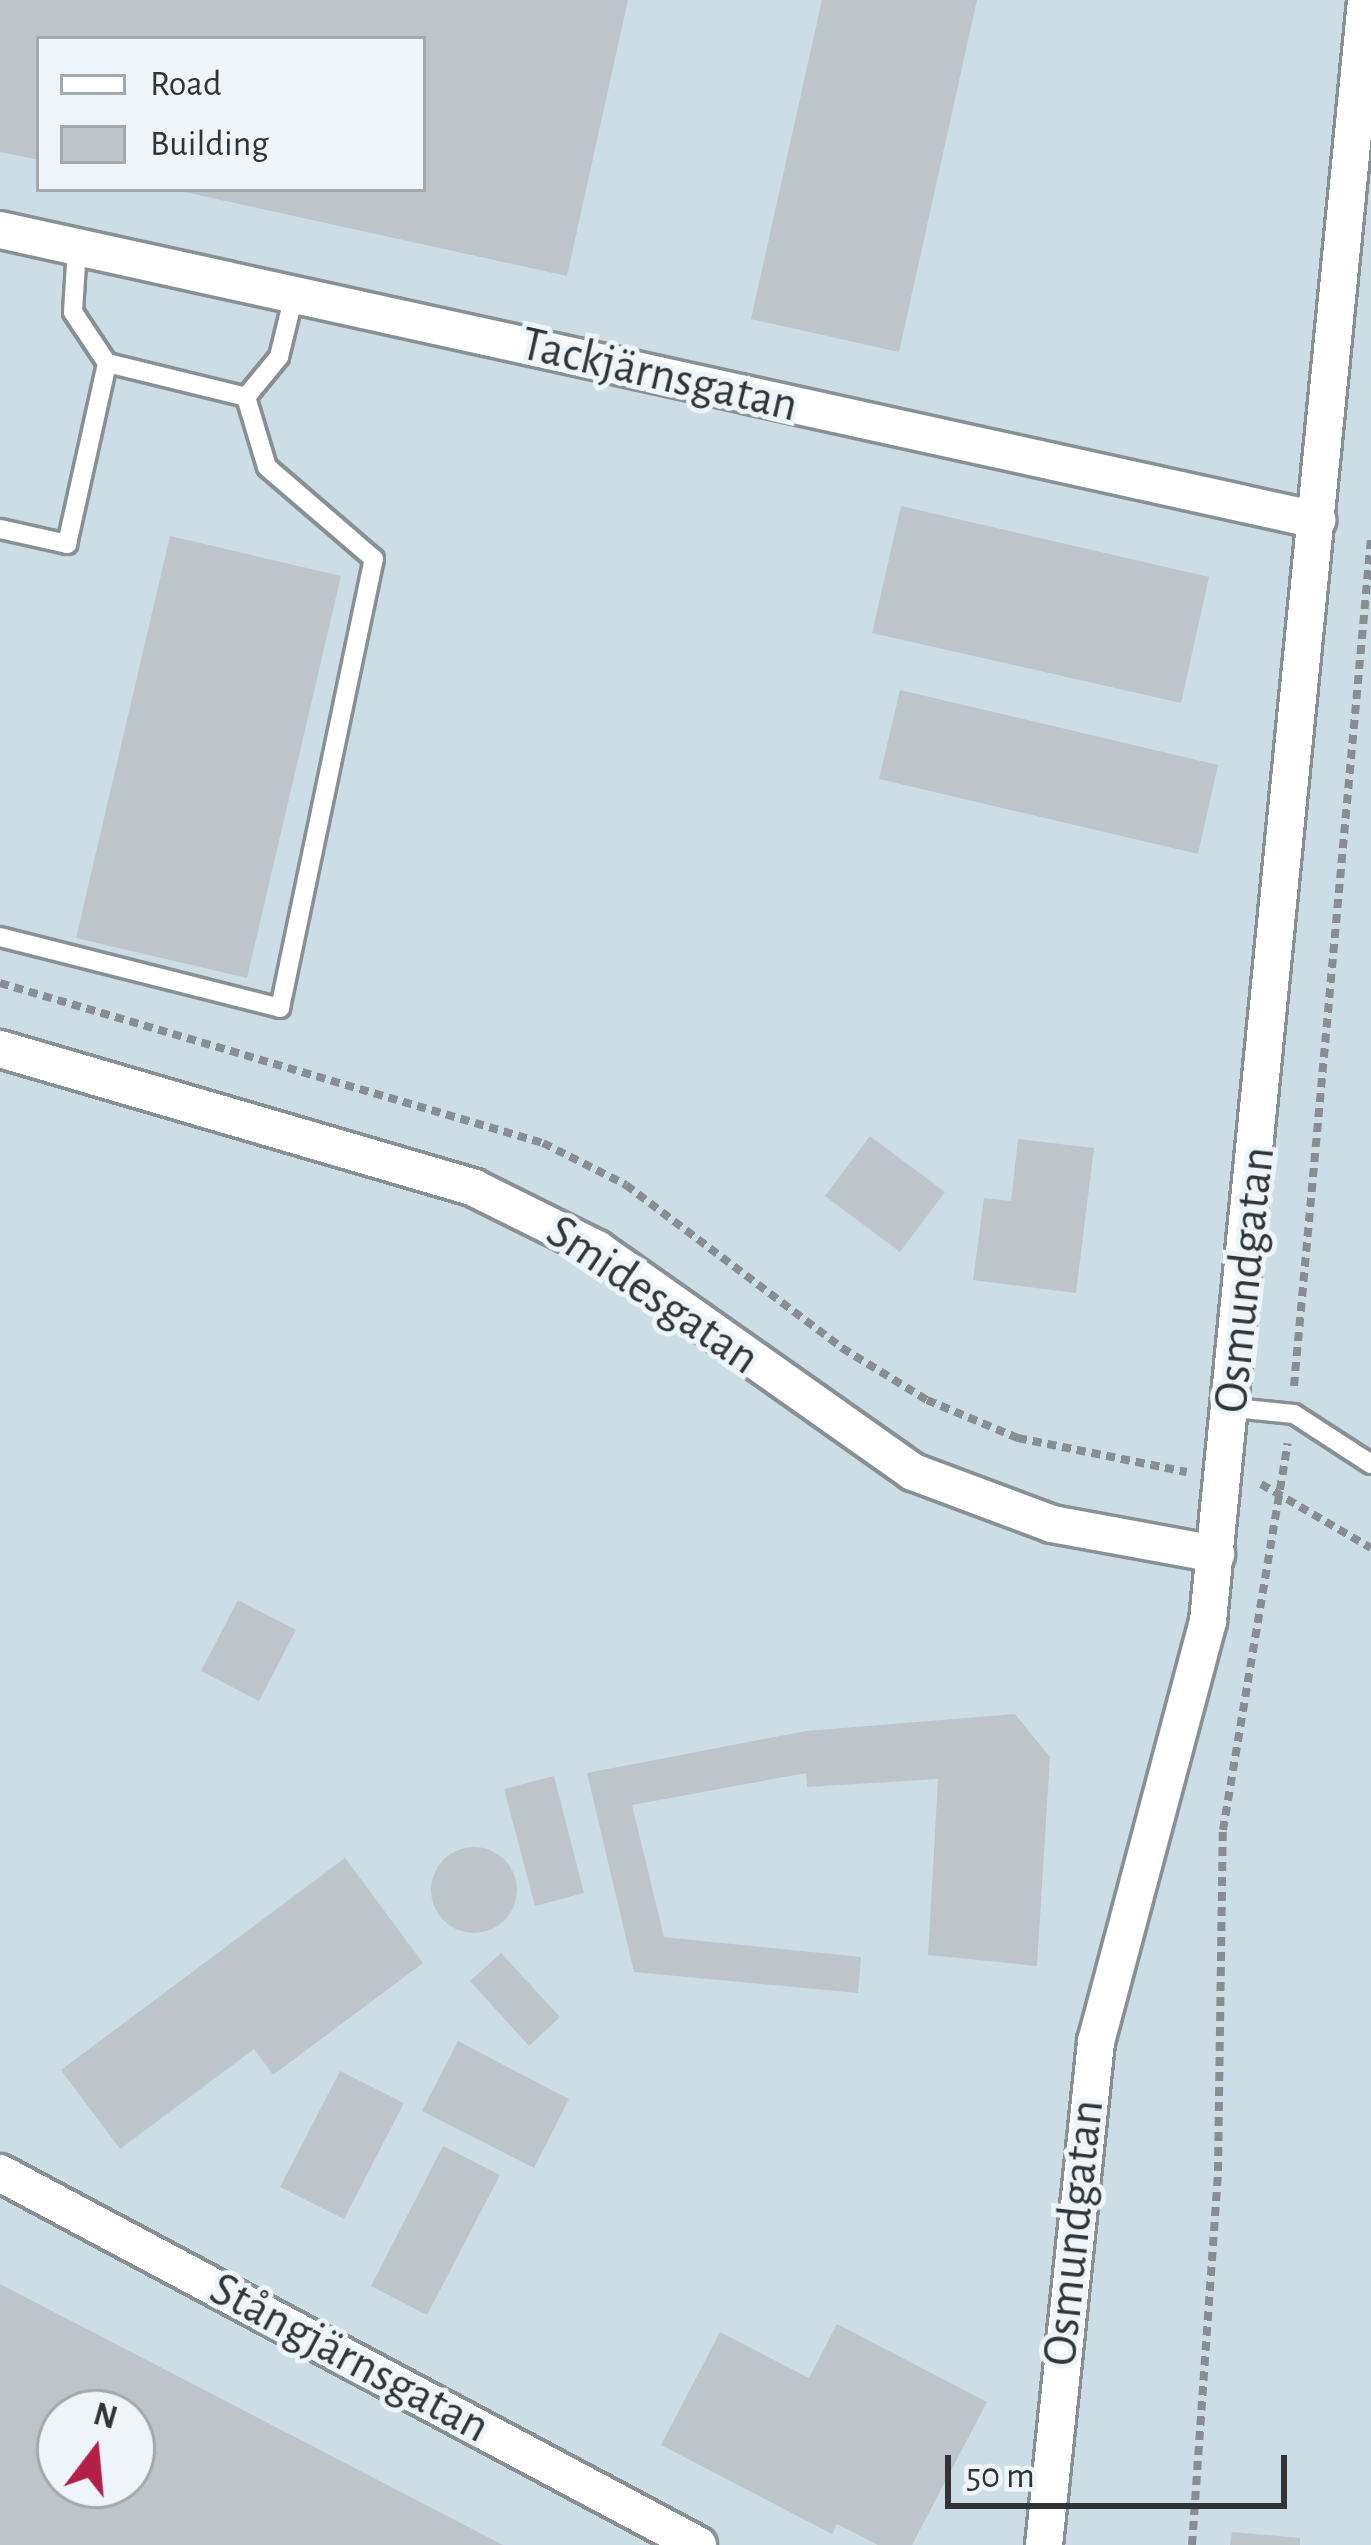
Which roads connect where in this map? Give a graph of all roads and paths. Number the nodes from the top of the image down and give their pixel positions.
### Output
1 (1366, 0) edge
2 (0, 230) edge
3 (77, 247) junction
4 (294, 295) junction
5 (107, 363) junction
6 (246, 398) junction
7 (1317, 520) junction
8 (0, 529) edge
9 (1371, 539) edge
10 (0, 937) edge
11 (0, 1049) edge
12 (1234, 1408) junction
13 (1292, 1413) junction
14 (1371, 1464) edge
15 (1283, 1492) junction
16 (1371, 1548) edge
17 (1216, 1554) junction
18 (0, 2173) edge
19 (698, 2545) edge
20 (1043, 2545) edge
21 (1192, 2545) edge

1 - 7 street, Osmundgatan
2 - 3 street, Tackjärnsgatan
3 - 4 street, Tackjärnsgatan
3 - 5 lane
4 - 6 lane
4 - 7 street, Tackjärnsgatan
5 - 6 lane
5 - 8 lane
6 - 10 lane
7 - 12 street, Osmundgatan
9 - 13 path
11 - 17 street, Smidesgatan
12 - 13 lane
12 - 17 street, Osmundgatan
13 - 14 lane
13 - 15 path
15 - 16 path
15 - 21 path
17 - 20 street, Osmundgatan
18 - 19 street, Stångjärnsgatan

